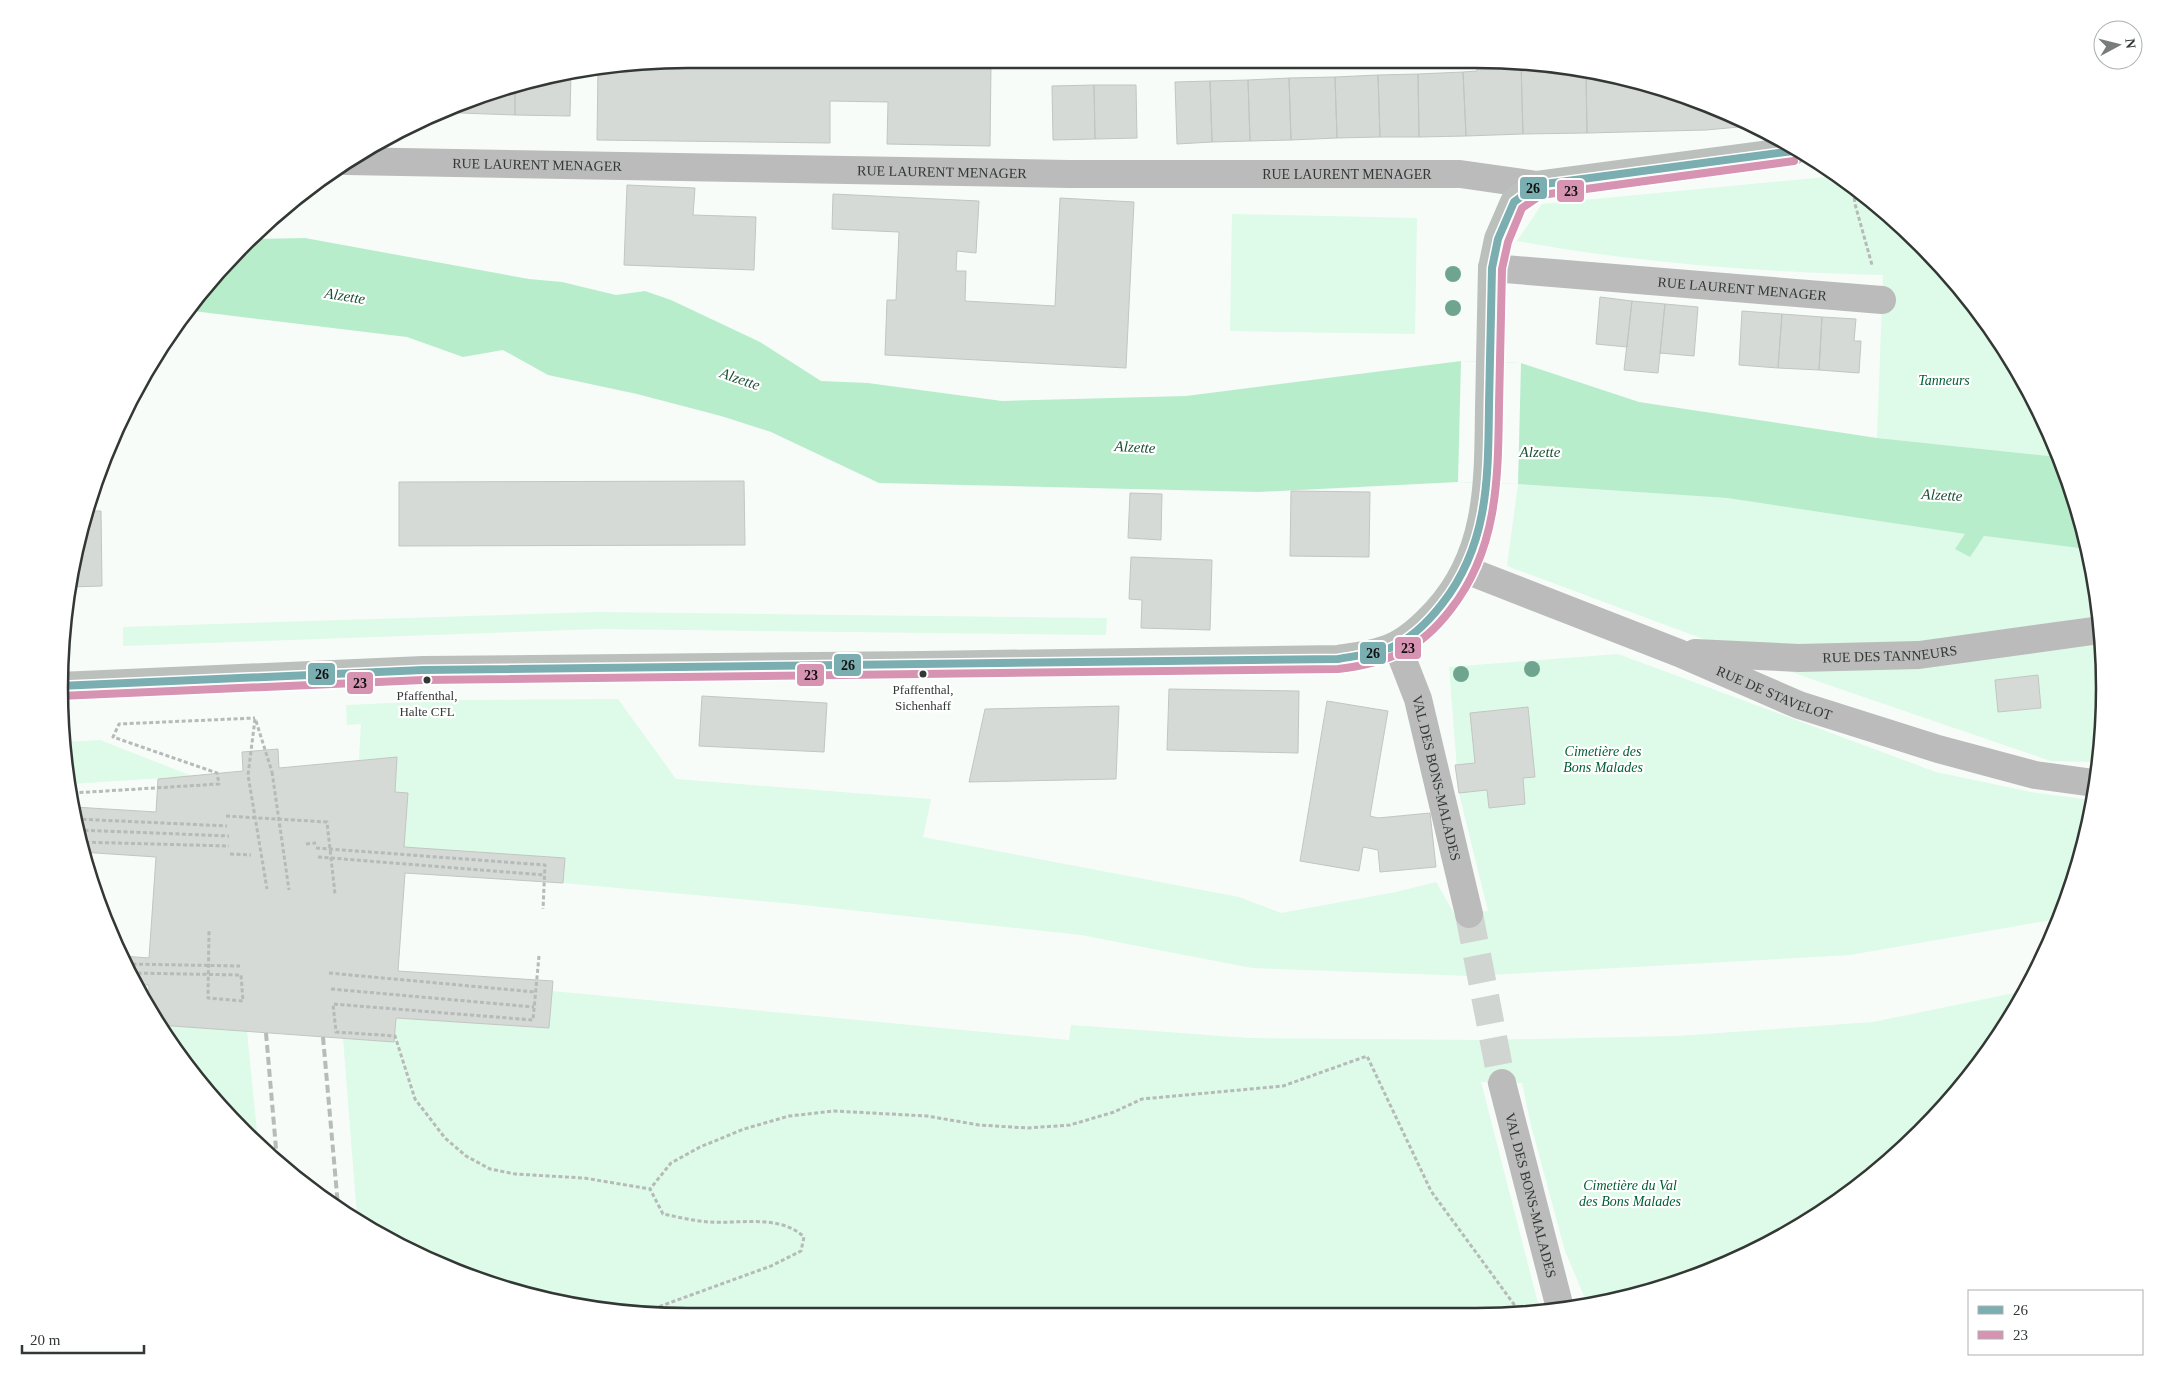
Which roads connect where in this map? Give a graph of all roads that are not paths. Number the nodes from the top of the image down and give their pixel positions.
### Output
1 (1787, 152) edge
2 (360, 161) edge
3 (1537, 185) junction
4 (1492, 268) junction
5 (1882, 300) road end
6 (1466, 570) junction
7 (2092, 631) edge
8 (1397, 644) junction
9 (1679, 653) junction
10 (68, 686) edge
11 (2088, 782) edge
12 (1469, 914) tunnel mouth
13 (1502, 1082) tunnel mouth
14 (1558, 1302) edge

1 - 3 main road, RUE LAURENT MENAGER
2 - 3 street, RUE LAURENT MENAGER
3 - 4 main road, RUE LAURENT MENAGER
4 - 5 street, RUE LAURENT MENAGER
4 - 6 main road
6 - 8 main road
6 - 9 street, RUE DE STAVELOT
7 - 9 street, RUE DES TANNEURS
8 - 10 main road
8 - 12 street, VAL DES BONS-MALADES
9 - 11 street, RUE DE STAVELOT
13 - 14 street, VAL DES BONS-MALADES

